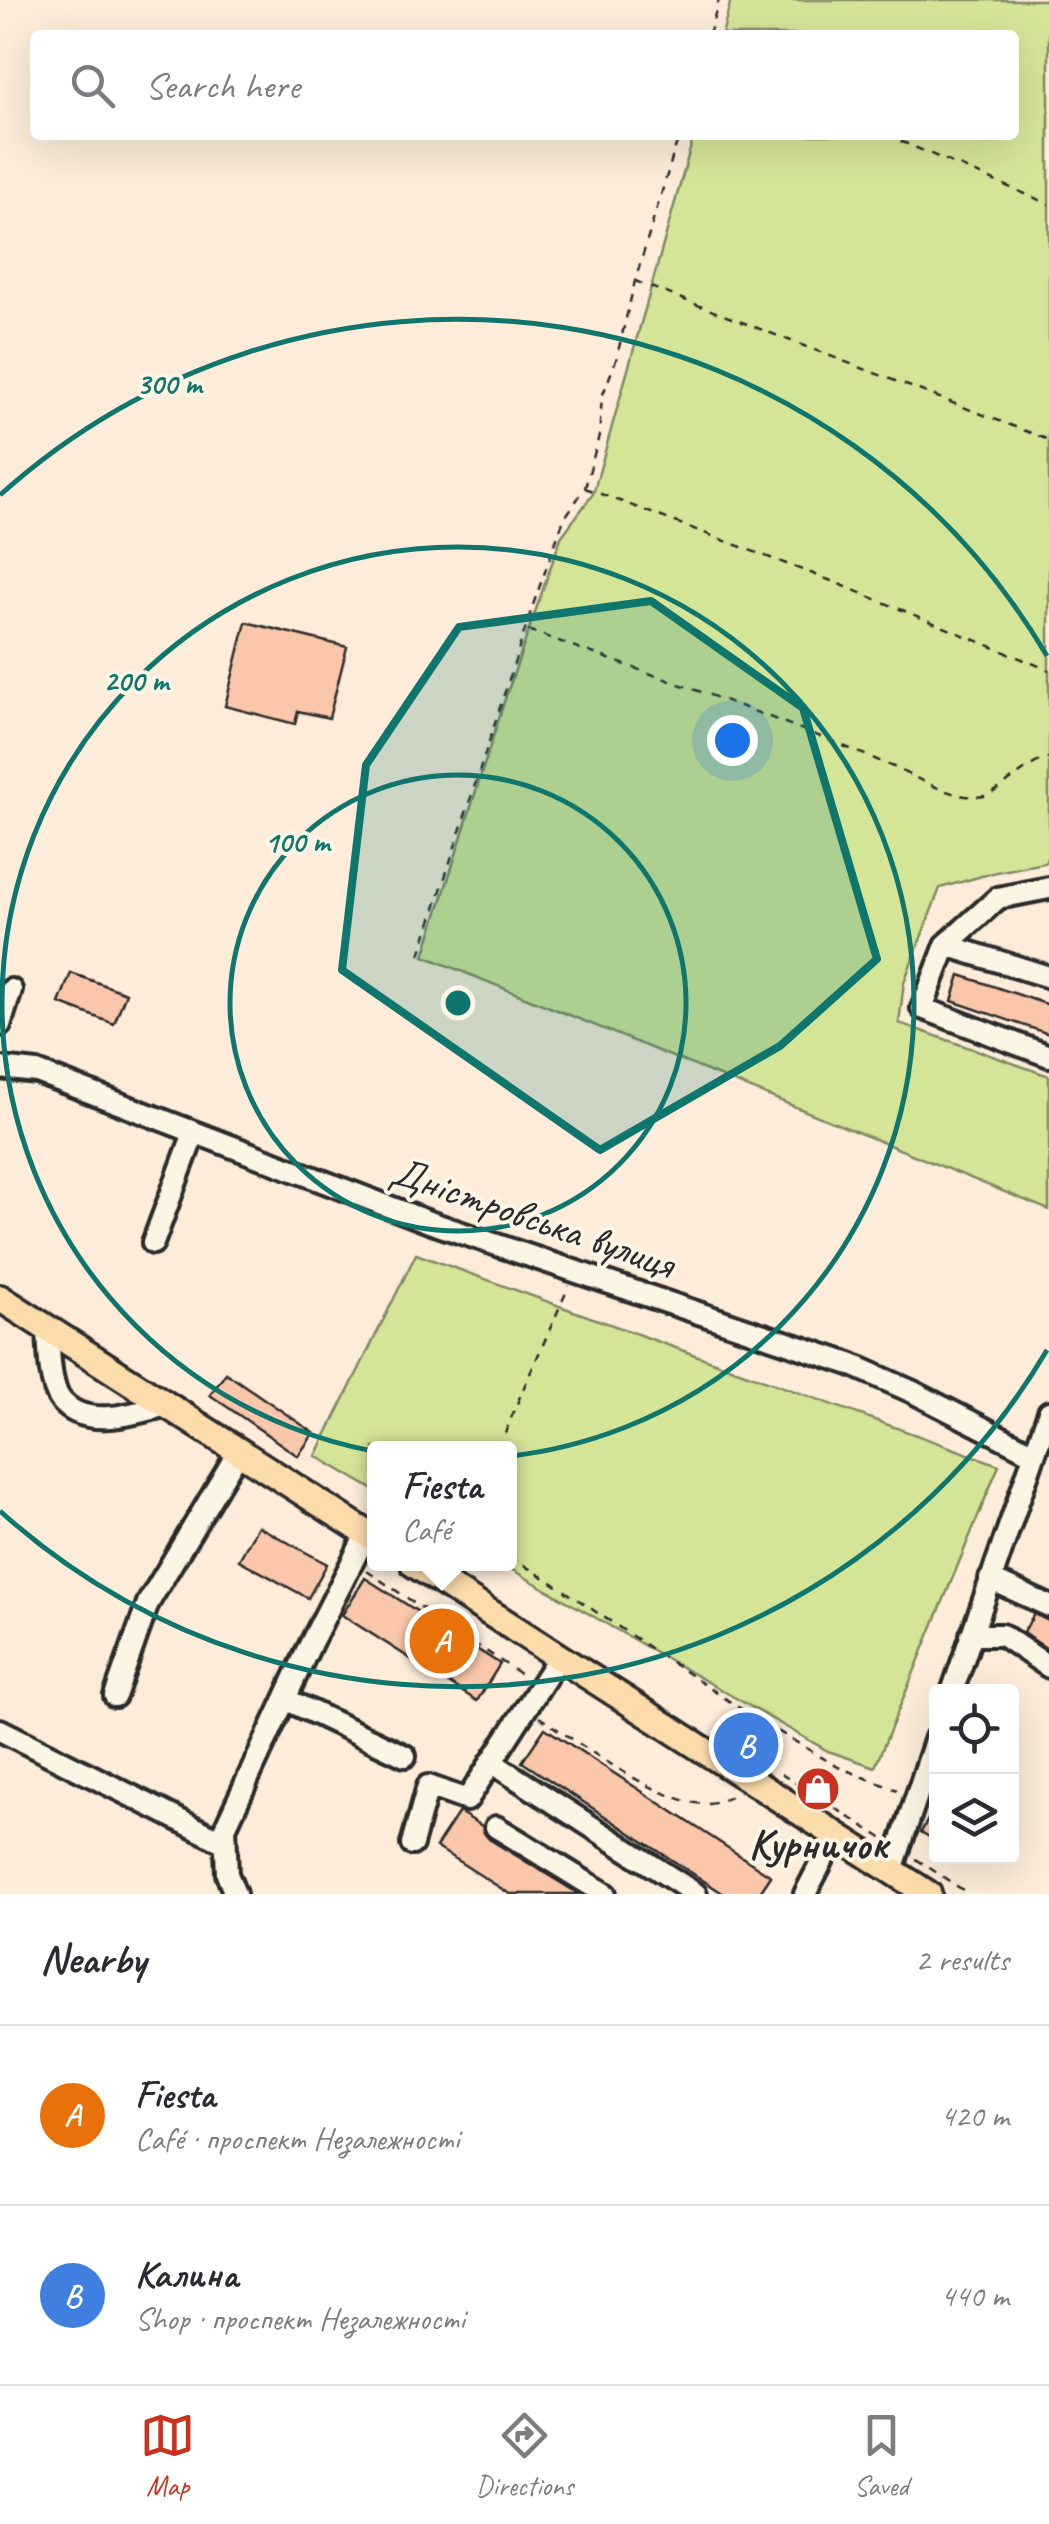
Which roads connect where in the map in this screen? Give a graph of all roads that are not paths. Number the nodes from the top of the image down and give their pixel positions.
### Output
1 (1049, 888) edge
2 (946, 945) junction
3 (1049, 977) edge
4 (11, 990) dead end
5 (0, 1025) edge
6 (1049, 1056) edge
7 (0, 1068) edge
8 (194, 1133) junction
9 (153, 1243) dead end
10 (0, 1298) edge
11 (48, 1328) junction
12 (166, 1405) junction
13 (1049, 1412) edge
14 (239, 1451) junction
15 (1034, 1454) junction
16 (367, 1533) edge
17 (367, 1542) edge
18 (425, 1571) edge
19 (990, 1579) junction
20 (1049, 1606) edge
21 (971, 1634) junction
22 (560, 1657) junction
23 (1049, 1667) edge
24 (955, 1684) edge
25 (115, 1696) dead end
26 (285, 1699) junction
27 (0, 1730) edge
28 (404, 1756) dead end
29 (929, 1759) edge
30 (491, 1762) junction
31 (496, 1827) dead end
32 (836, 1834) junction
33 (226, 1844) junction
34 (412, 1844) dead end
35 (892, 1870) junction
36 (235, 1894) edge
37 (605, 1894) edge
38 (696, 1894) edge
39 (805, 1894) edge
40 (928, 1894) edge

1 - 2 street
2 - 3 street
2 - 6 street
4 - 5 street
7 - 8 street, Дністровська вулиця
8 - 9 street
8 - 15 street, Дністровська вулиця
10 - 11 main road
11 - 12 main road
11 - 12 street
12 - 14 main road
13 - 15 street
14 - 16 main road
14 - 25 street
15 - 19 street
17 - 26 street
18 - 22 main road
19 - 20 street
19 - 21 street
21 - 23 street
21 - 24 street
22 - 30 street
22 - 32 main road
26 - 28 street
26 - 33 street
27 - 33 street
29 - 35 street
30 - 34 street
30 - 38 street
31 - 37 street
32 - 35 main road
32 - 39 street
33 - 36 street
35 - 40 main road

